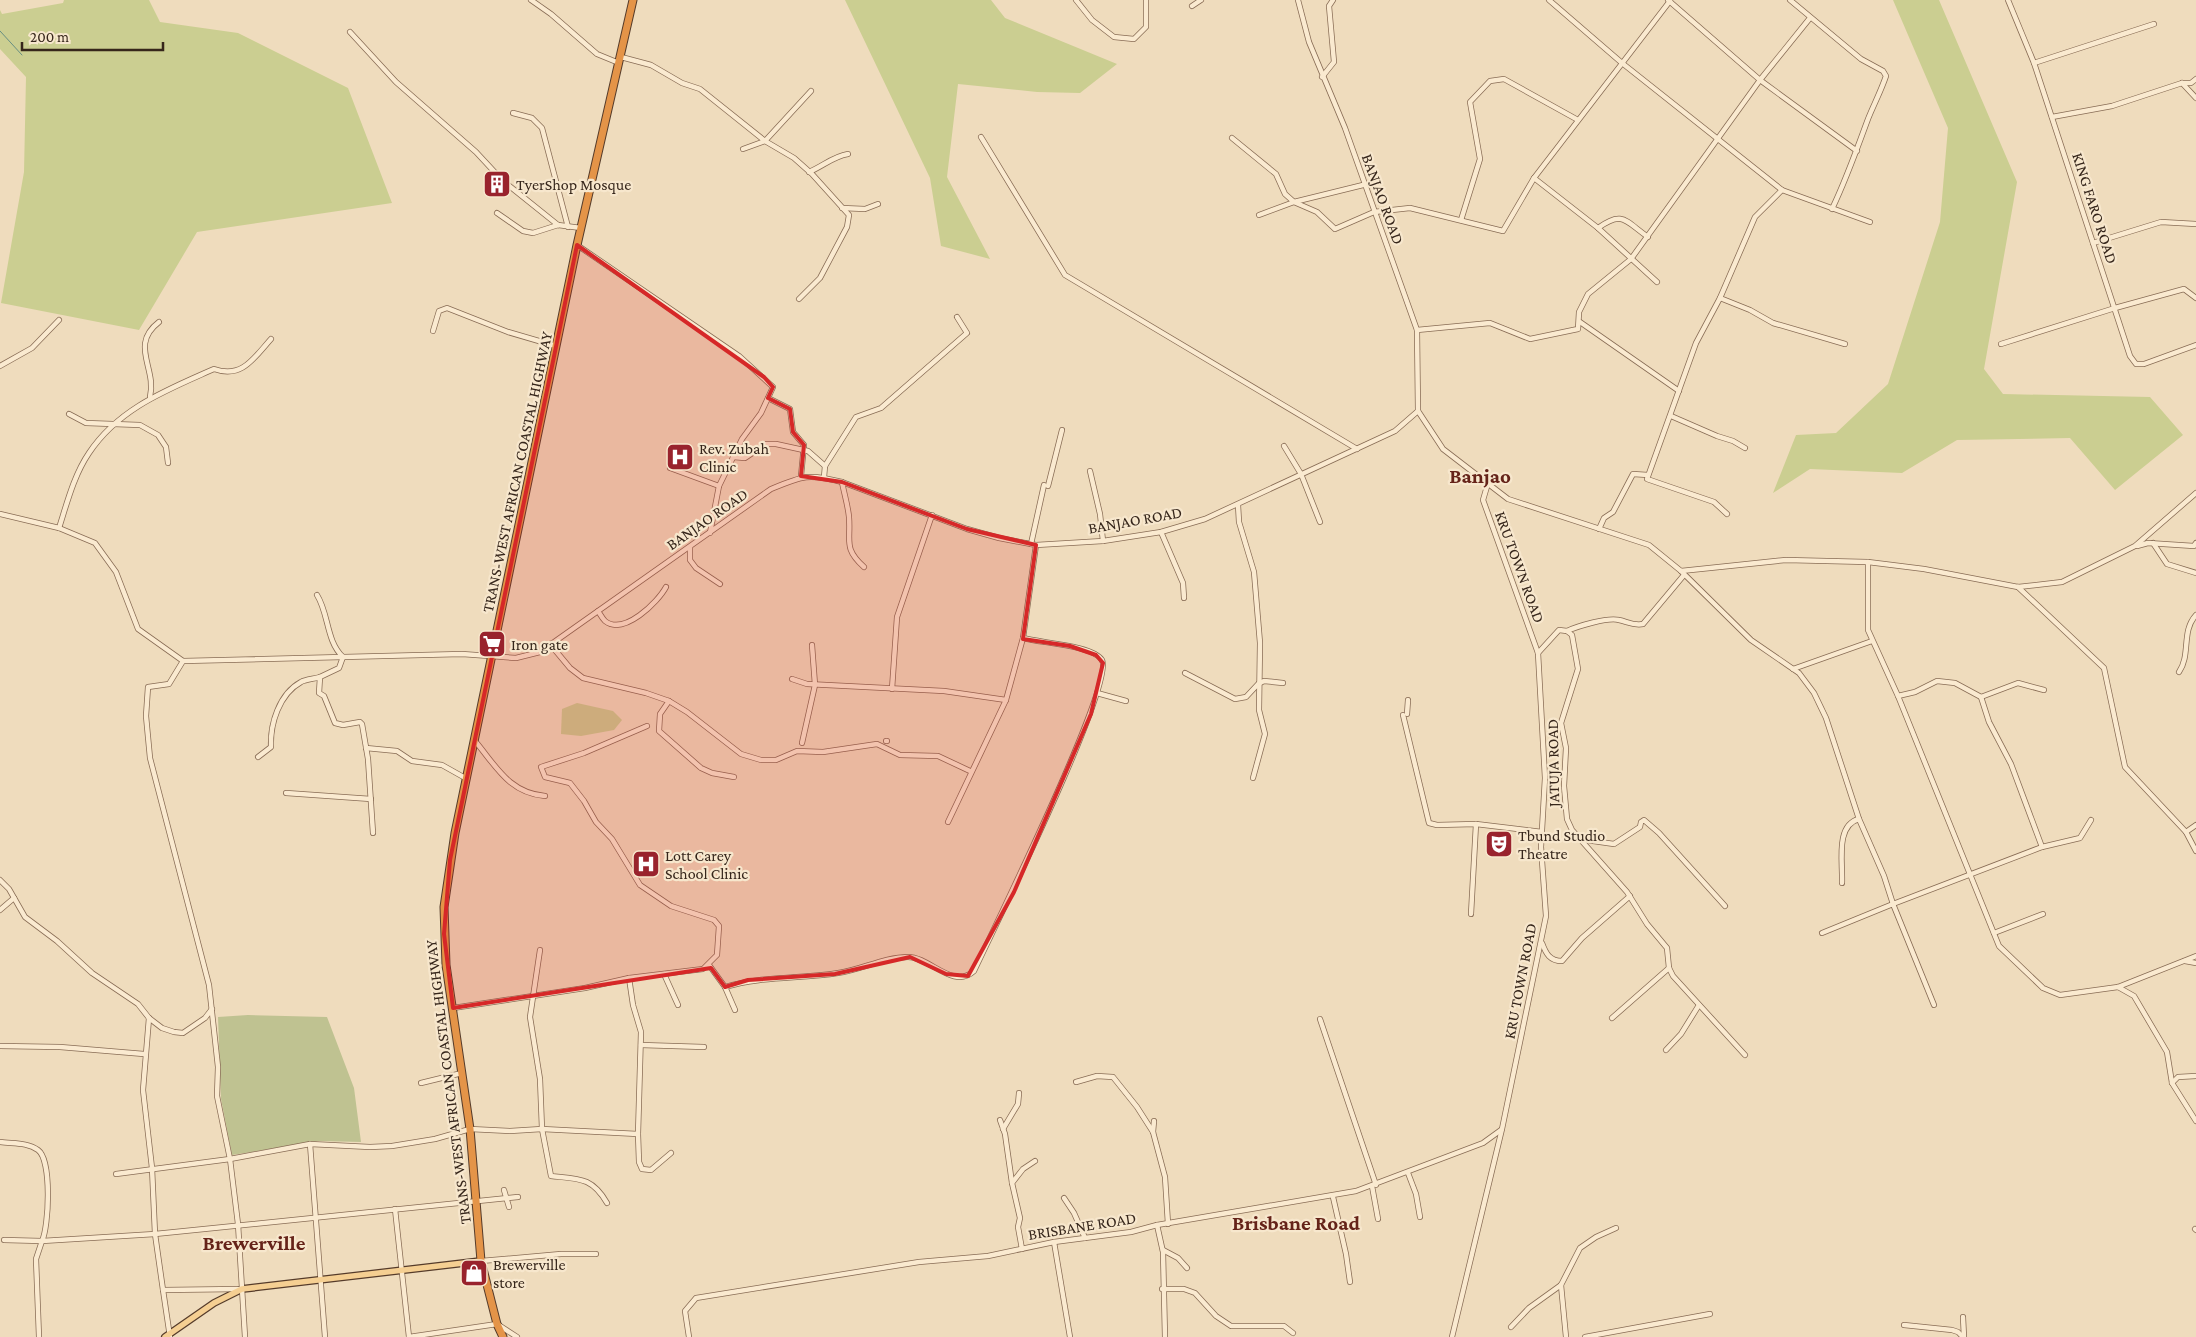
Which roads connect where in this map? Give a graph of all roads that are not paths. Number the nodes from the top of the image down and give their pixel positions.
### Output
1 (531, 0) edge
2 (633, 0) edge
3 (638, 0) edge
4 (1076, 0) edge
5 (1146, 0) edge
6 (1201, 0) edge
7 (1298, 0) edge
8 (1333, 0) edge
9 (1549, 0) edge
10 (1790, 0) edge
11 (2008, 0) edge
12 (1670, 1) edge
13 (1192, 6) dead end
14 (1810, 18) junction
15 (2154, 24) dead end
16 (350, 32) dead end
17 (621, 56) junction
18 (1622, 63) junction
19 (2034, 63) junction
20 (1322, 77) junction
21 (2196, 79) edge
22 (1760, 80) junction
23 (2182, 83) junction
24 (811, 92) dead end
25 (2196, 98) edge
26 (513, 113) dead end
27 (2052, 118) junction
28 (1578, 120) junction
29 (981, 138) dead end
30 (1232, 138) dead end
31 (1719, 139) junction
32 (765, 141) junction
33 (743, 148) dead end
34 (1857, 151) junction
35 (848, 154) dead end
36 (810, 172) junction
37 (1534, 178) junction
38 (1363, 185) junction
39 (1782, 190) junction
40 (1294, 202) junction
41 (878, 204) dead end
42 (842, 208) junction
43 (1832, 209) junction
44 (1374, 212) junction
45 (497, 213) dead end
46 (1258, 215) dead end
47 (1461, 220) junction
48 (1870, 222) dead end
49 (2196, 224) edge
50 (558, 226) junction
51 (568, 227) junction
52 (581, 228) junction
53 (1598, 228) junction
54 (1648, 237) junction
55 (2093, 243) junction
56 (577, 245) junction
57 (1631, 259) junction
58 (1657, 282) dead end
59 (1720, 298) junction
60 (2196, 298) edge
61 (799, 299) dead end
62 (2115, 308) junction
63 (957, 318) dead end
64 (59, 320) dead end
65 (159, 322) dead end
66 (1580, 322) junction
67 (1417, 330) junction
68 (433, 332) dead end
69 (271, 339) dead end
70 (1846, 344) dead end
71 (2001, 344) dead end
72 (2196, 345) edge
73 (558, 346) junction
74 (0, 366) edge
75 (1679, 391) junction
76 (150, 397) junction
77 (768, 398) junction
78 (1418, 411) junction
79 (69, 414) dead end
80 (1671, 416) junction
81 (114, 425) junction
82 (1062, 430) dead end
83 (1284, 446) dead end
84 (1745, 448) dead end
85 (1357, 449) junction
86 (803, 451) junction
87 (733, 457) junction
88 (168, 463) dead end
89 (825, 466) junction
90 (670, 468) dead end
91 (1090, 471) dead end
92 (1301, 474) junction
93 (1648, 475) junction
94 (801, 476) junction
95 (824, 477) junction
96 (842, 482) junction
97 (1488, 483) junction
98 (719, 486) junction
99 (2196, 493) edge
100 (1238, 505) junction
101 (0, 514) edge
102 (1727, 514) dead end
103 (932, 515) junction
104 (1320, 522) dead end
105 (59, 528) junction
106 (1599, 529) junction
107 (1161, 532) junction
108 (710, 533) junction
109 (1103, 541) junction
110 (2196, 543) edge
111 (1034, 544) junction
112 (2153, 544) junction
113 (690, 546) junction
114 (2135, 546) junction
115 (1868, 562) junction
116 (864, 567) dead end
117 (1682, 573) junction
118 (2196, 573) edge
119 (720, 584) dead end
120 (666, 587) dead end
121 (2018, 587) junction
122 (317, 595) dead end
123 (1184, 598) dead end
124 (598, 611) junction
125 (2196, 615) edge
126 (1568, 631) junction
127 (1023, 638) junction
128 (1872, 641) junction
129 (550, 644) junction
130 (812, 646) dead end
131 (1538, 653) junction
132 (493, 655) junction
133 (343, 657) junction
134 (182, 661) junction
135 (1794, 669) junction
136 (2179, 672) dead end
137 (1185, 673) dead end
138 (320, 677) junction
139 (792, 679) dead end
140 (1260, 682) junction
141 (1282, 684) dead end
142 (815, 685) junction
143 (892, 689) junction
144 (2044, 690) dead end
145 (1097, 693) junction
146 (1898, 696) junction
147 (1981, 697) junction
148 (1006, 700) junction
149 (1408, 700) dead end
150 (668, 701) junction
151 (1126, 701) dead end
152 (647, 726) dead end
153 (475, 741) junction
154 (802, 743) dead end
155 (366, 748) junction
156 (258, 757) dead end
157 (970, 771) junction
158 (734, 777) dead end
159 (1252, 778) dead end
160 (466, 779) junction
161 (286, 793) dead end
162 (545, 796) dead end
163 (371, 799) junction
164 (1859, 819) junction
165 (2091, 820) dead end
166 (948, 822) dead end
167 (1476, 824) junction
168 (2196, 825) edge
169 (1542, 832) junction
170 (2186, 832) junction
171 (373, 833) dead end
172 (1579, 839) junction
173 (2042, 847) junction
174 (2196, 850) edge
175 (1970, 874) junction
176 (0, 880) edge
177 (1842, 883) dead end
178 (1630, 896) junction
179 (14, 898) junction
180 (1893, 904) junction
181 (1725, 906) dead end
182 (0, 910) edge
183 (1471, 914) dead end
184 (2043, 914) dead end
185 (1822, 933) dead end
186 (1994, 933) junction
187 (1542, 942) junction
188 (540, 950) dead end
189 (2196, 956) edge
190 (2183, 961) junction
191 (2196, 963) edge
192 (709, 965) junction
193 (1669, 968) junction
194 (664, 974) junction
195 (629, 978) junction
196 (724, 987) junction
197 (2118, 987) junction
198 (532, 997) junction
199 (678, 1005) dead end
200 (1699, 1005) junction
201 (1934, 1005) dead end
202 (453, 1008) junction
203 (212, 1009) junction
204 (736, 1010) dead end
205 (149, 1018) junction
206 (1612, 1018) dead end
207 (1320, 1019) dead end
208 (641, 1045) junction
209 (0, 1046) edge
210 (704, 1047) dead end
211 (1666, 1050) dead end
212 (144, 1054) junction
213 (1745, 1055) dead end
214 (462, 1074) junction
215 (2196, 1076) edge
216 (1076, 1082) dead end
217 (421, 1083) dead end
218 (2172, 1083) junction
219 (1019, 1093) dead end
220 (1000, 1120) dead end
221 (2196, 1120) edge
222 (1154, 1121) dead end
223 (470, 1129) junction
224 (542, 1129) junction
225 (1003, 1129) junction
226 (1502, 1129) junction
227 (1153, 1132) junction
228 (638, 1134) junction
229 (0, 1142) edge
230 (310, 1144) junction
231 (671, 1153) dead end
232 (230, 1159) junction
233 (1035, 1161) dead end
234 (152, 1168) junction
235 (1408, 1173) junction
236 (116, 1174) dead end
237 (1012, 1183) junction
238 (1374, 1186) junction
239 (504, 1190) dead end
240 (518, 1196) dead end
241 (1333, 1197) junction
242 (507, 1198) junction
243 (1064, 1198) dead end
244 (476, 1199) junction
245 (607, 1203) dead end
246 (395, 1208) junction
247 (509, 1208) dead end
248 (1420, 1217) dead end
249 (316, 1218) junction
250 (1378, 1219) dead end
251 (238, 1224) junction
252 (1168, 1224) junction
253 (1157, 1225) junction
254 (1616, 1228) dead end
255 (155, 1234) junction
256 (1085, 1238) junction
257 (4, 1240) dead end
258 (42, 1241) junction
259 (1054, 1242) junction
260 (1022, 1249) junction
261 (1163, 1250) junction
262 (596, 1254) dead end
263 (481, 1261) junction
264 (1187, 1268) dead end
265 (402, 1271) junction
266 (321, 1280) junction
267 (1350, 1282) dead end
268 (1562, 1285) junction
269 (1162, 1286) junction
270 (242, 1289) junction
271 (163, 1290) junction
272 (1710, 1314) dead end
273 (1963, 1317) dead end
274 (497, 1324) junction
275 (1904, 1325) dead end
276 (1511, 1327) dead end
277 (1293, 1333) dead end
278 (168, 1336) edge
279 (1453, 1336) edge
280 (38, 1337) edge
281 (245, 1337) edge
282 (325, 1337) edge
283 (503, 1337) edge
284 (517, 1337) edge
285 (689, 1337) edge
286 (1070, 1337) edge
287 (1165, 1337) edge
288 (1459, 1337) edge
289 (1566, 1337) edge
290 (1585, 1337) edge
291 (1964, 1337) edge

1 - 17 street
2 - 17 highway, TRANS-WEST AFRICAN COASTAL HIGHWAY
3 - 17 highway
4 - 5 street
6 - 13 street
7 - 20 street, BANJAO ROAD
8 - 20 street
9 - 18 street
10 - 14 street
11 - 19 street, KING FARO ROAD
12 - 18 street
12 - 22 street
14 - 22 street
14 - 34 street
15 - 19 street
16 - 50 street
17 - 32 street
17 - 52 highway, TRANS-WEST AFRICAN COASTAL HIGHWAY
18 - 28 street
18 - 31 street
19 - 27 street, KING FARO ROAD
20 - 38 street, BANJAO ROAD
21 - 23 street
22 - 31 street
22 - 34 street
23 - 25 street
23 - 27 street
24 - 32 street
26 - 51 street
27 - 55 street, KING FARO ROAD
28 - 37 street
28 - 47 street
29 - 85 street
30 - 40 street
31 - 39 street
31 - 54 street
32 - 33 street
32 - 36 street
34 - 43 street
35 - 36 street
36 - 42 street
37 - 47 street
37 - 53 street
38 - 40 street
38 - 44 street, BANJAO ROAD
39 - 43 street
39 - 59 street
40 - 44 street
40 - 46 street
41 - 42 street
42 - 61 street
43 - 48 street
44 - 47 street
44 - 67 street, BANJAO ROAD
45 - 50 street
49 - 55 street
50 - 51 street
51 - 52 street
52 - 56 highway, TRANS-WEST AFRICAN COASTAL HIGHWAY
53 - 54 street
53 - 57 street
54 - 57 street
55 - 62 street, KING FARO ROAD
56 - 73 highway, TRANS-WEST AFRICAN COASTAL HIGHWAY
56 - 77 street
57 - 58 street
57 - 66 street
59 - 70 street
59 - 75 street
60 - 62 street
62 - 71 street
62 - 72 street, KING FARO ROAD
63 - 89 street
64 - 74 street
65 - 76 street
66 - 67 street
66 - 75 street
67 - 78 street, BANJAO ROAD
68 - 73 street
69 - 76 street
73 - 132 highway, TRANS-WEST AFRICAN COASTAL HIGHWAY
75 - 80 street
76 - 81 street
77 - 86 street
77 - 87 street
78 - 85 street, BANJAO ROAD
78 - 97 street
79 - 81 street
80 - 84 street
80 - 93 street
81 - 88 street
81 - 105 street
82 - 111 street
83 - 92 street
85 - 92 street, BANJAO ROAD
86 - 87 street
86 - 89 street
86 - 94 street
87 - 98 street
89 - 95 street
90 - 98 street
91 - 109 street
92 - 100 street, BANJAO ROAD
92 - 104 street
93 - 102 street
93 - 106 street
94 - 95 street, BANJAO ROAD
94 - 108 street, BANJAO ROAD
95 - 96 street, BANJAO ROAD
96 - 103 street, BANJAO ROAD
96 - 116 street
97 - 106 street
97 - 131 street, KRU TOWN ROAD
98 - 108 street
99 - 114 street
100 - 107 street, BANJAO ROAD
100 - 140 street
101 - 105 street
103 - 111 street, BANJAO ROAD
103 - 143 street
105 - 134 street
106 - 117 street
107 - 109 street, BANJAO ROAD
107 - 123 street
108 - 113 street, BANJAO ROAD
109 - 111 street, BANJAO ROAD
110 - 112 street
111 - 127 street
112 - 114 street
112 - 118 street
113 - 119 street
113 - 124 street, BANJAO ROAD
114 - 121 street
115 - 117 street
115 - 121 street
115 - 128 street
117 - 126 street
117 - 135 street
120 - 124 street
121 - 170 street
122 - 133 street
124 - 129 street, BANJAO ROAD
125 - 136 street
126 - 131 street
126 - 172 street, JATUJA ROAD
127 - 145 street
127 - 148 street
128 - 135 street
128 - 146 street
129 - 132 street, BANJAO ROAD
129 - 150 street
130 - 142 street
131 - 169 street, KRU TOWN ROAD
132 - 133 street, BANJAO ROAD
132 - 153 highway, TRANS-WEST AFRICAN COASTAL HIGHWAY
133 - 134 street, BANJAO ROAD
133 - 138 street
134 - 203 street
135 - 164 street
137 - 140 street
138 - 155 street
138 - 156 street
139 - 142 street
140 - 141 street
140 - 159 street
142 - 143 street
142 - 154 street
143 - 148 street
144 - 147 street
145 - 151 street
145 - 196 street
146 - 147 street
146 - 175 street
147 - 173 street
148 - 157 street
149 - 167 street
150 - 157 street
150 - 158 street
152 - 192 street
153 - 160 highway, TRANS-WEST AFRICAN COASTAL HIGHWAY
153 - 162 street
155 - 160 street
155 - 163 street
157 - 166 street
160 - 202 highway, TRANS-WEST AFRICAN COASTAL HIGHWAY
161 - 163 street
163 - 171 street
164 - 177 street
164 - 180 street
165 - 173 street
167 - 169 street
167 - 183 street
168 - 170 street
169 - 187 street, KRU TOWN ROAD
170 - 174 street
172 - 178 street, JATUJA ROAD
172 - 181 street
173 - 175 street
175 - 180 street
175 - 186 street
176 - 179 street
178 - 187 street
178 - 193 street, JATUJA ROAD
179 - 182 street
179 - 205 street
180 - 185 street
180 - 201 street
184 - 186 street
186 - 197 street
187 - 226 street, KRU TOWN ROAD
188 - 198 street
189 - 190 street
190 - 191 street
190 - 197 street
192 - 194 street
192 - 196 street
193 - 200 street, JATUJA ROAD
193 - 206 street
194 - 195 street
194 - 199 street
195 - 198 street
195 - 208 street
196 - 204 street
197 - 218 street
198 - 202 street
198 - 224 street
200 - 211 street
200 - 213 street, JATUJA ROAD
202 - 214 highway, TRANS-WEST AFRICAN COASTAL HIGHWAY
203 - 205 street
203 - 232 street
205 - 212 street
207 - 238 street
208 - 210 street
208 - 228 street
209 - 212 street
212 - 234 street
214 - 217 street
214 - 223 highway, TRANS-WEST AFRICAN COASTAL HIGHWAY
215 - 218 street
216 - 227 street
218 - 221 street
219 - 225 street
220 - 225 street
222 - 227 street
223 - 224 street
223 - 230 street
223 - 244 highway, TRANS-WEST AFRICAN COASTAL HIGHWAY
224 - 228 street
224 - 245 street
225 - 237 street
226 - 235 street, BRISBANE ROAD
226 - 279 street, KRU TOWN ROAD
227 - 252 street
228 - 231 street
229 - 258 street
230 - 232 street
230 - 249 street
232 - 234 street
232 - 251 street
233 - 237 street
234 - 236 street
234 - 255 street
235 - 238 street, BRISBANE ROAD
235 - 248 street
237 - 260 street
238 - 241 street, BRISBANE ROAD
238 - 250 street
239 - 242 street
240 - 242 street
241 - 252 street, BRISBANE ROAD
241 - 267 street
242 - 244 street
242 - 247 street
243 - 256 street
244 - 246 street
244 - 263 highway, TRANS-WEST AFRICAN COASTAL HIGHWAY
246 - 249 street
246 - 265 street
249 - 251 street
249 - 266 street
251 - 255 street
251 - 270 street
252 - 253 street, BRISBANE ROAD
253 - 256 street, BRISBANE ROAD
253 - 261 street
254 - 268 street
255 - 258 street
255 - 271 street
256 - 259 street, BRISBANE ROAD
257 - 258 street
258 - 280 street
259 - 260 street, BRISBANE ROAD
259 - 286 street
260 - 285 street, BRISBANE ROAD
261 - 264 street
261 - 269 street
262 - 263 street
263 - 265 main road
263 - 274 highway, TRANS-WEST AFRICAN COASTAL HIGHWAY
265 - 266 main road
265 - 274 street
266 - 270 main road
266 - 282 street
268 - 276 street
268 - 289 street
269 - 277 street
269 - 287 street
270 - 271 street
270 - 278 main road
270 - 281 street
271 - 278 street
272 - 290 street
273 - 291 street
274 - 283 highway, TRANS-WEST AFRICAN COASTAL HIGHWAY
274 - 284 street
275 - 291 street
279 - 288 street

